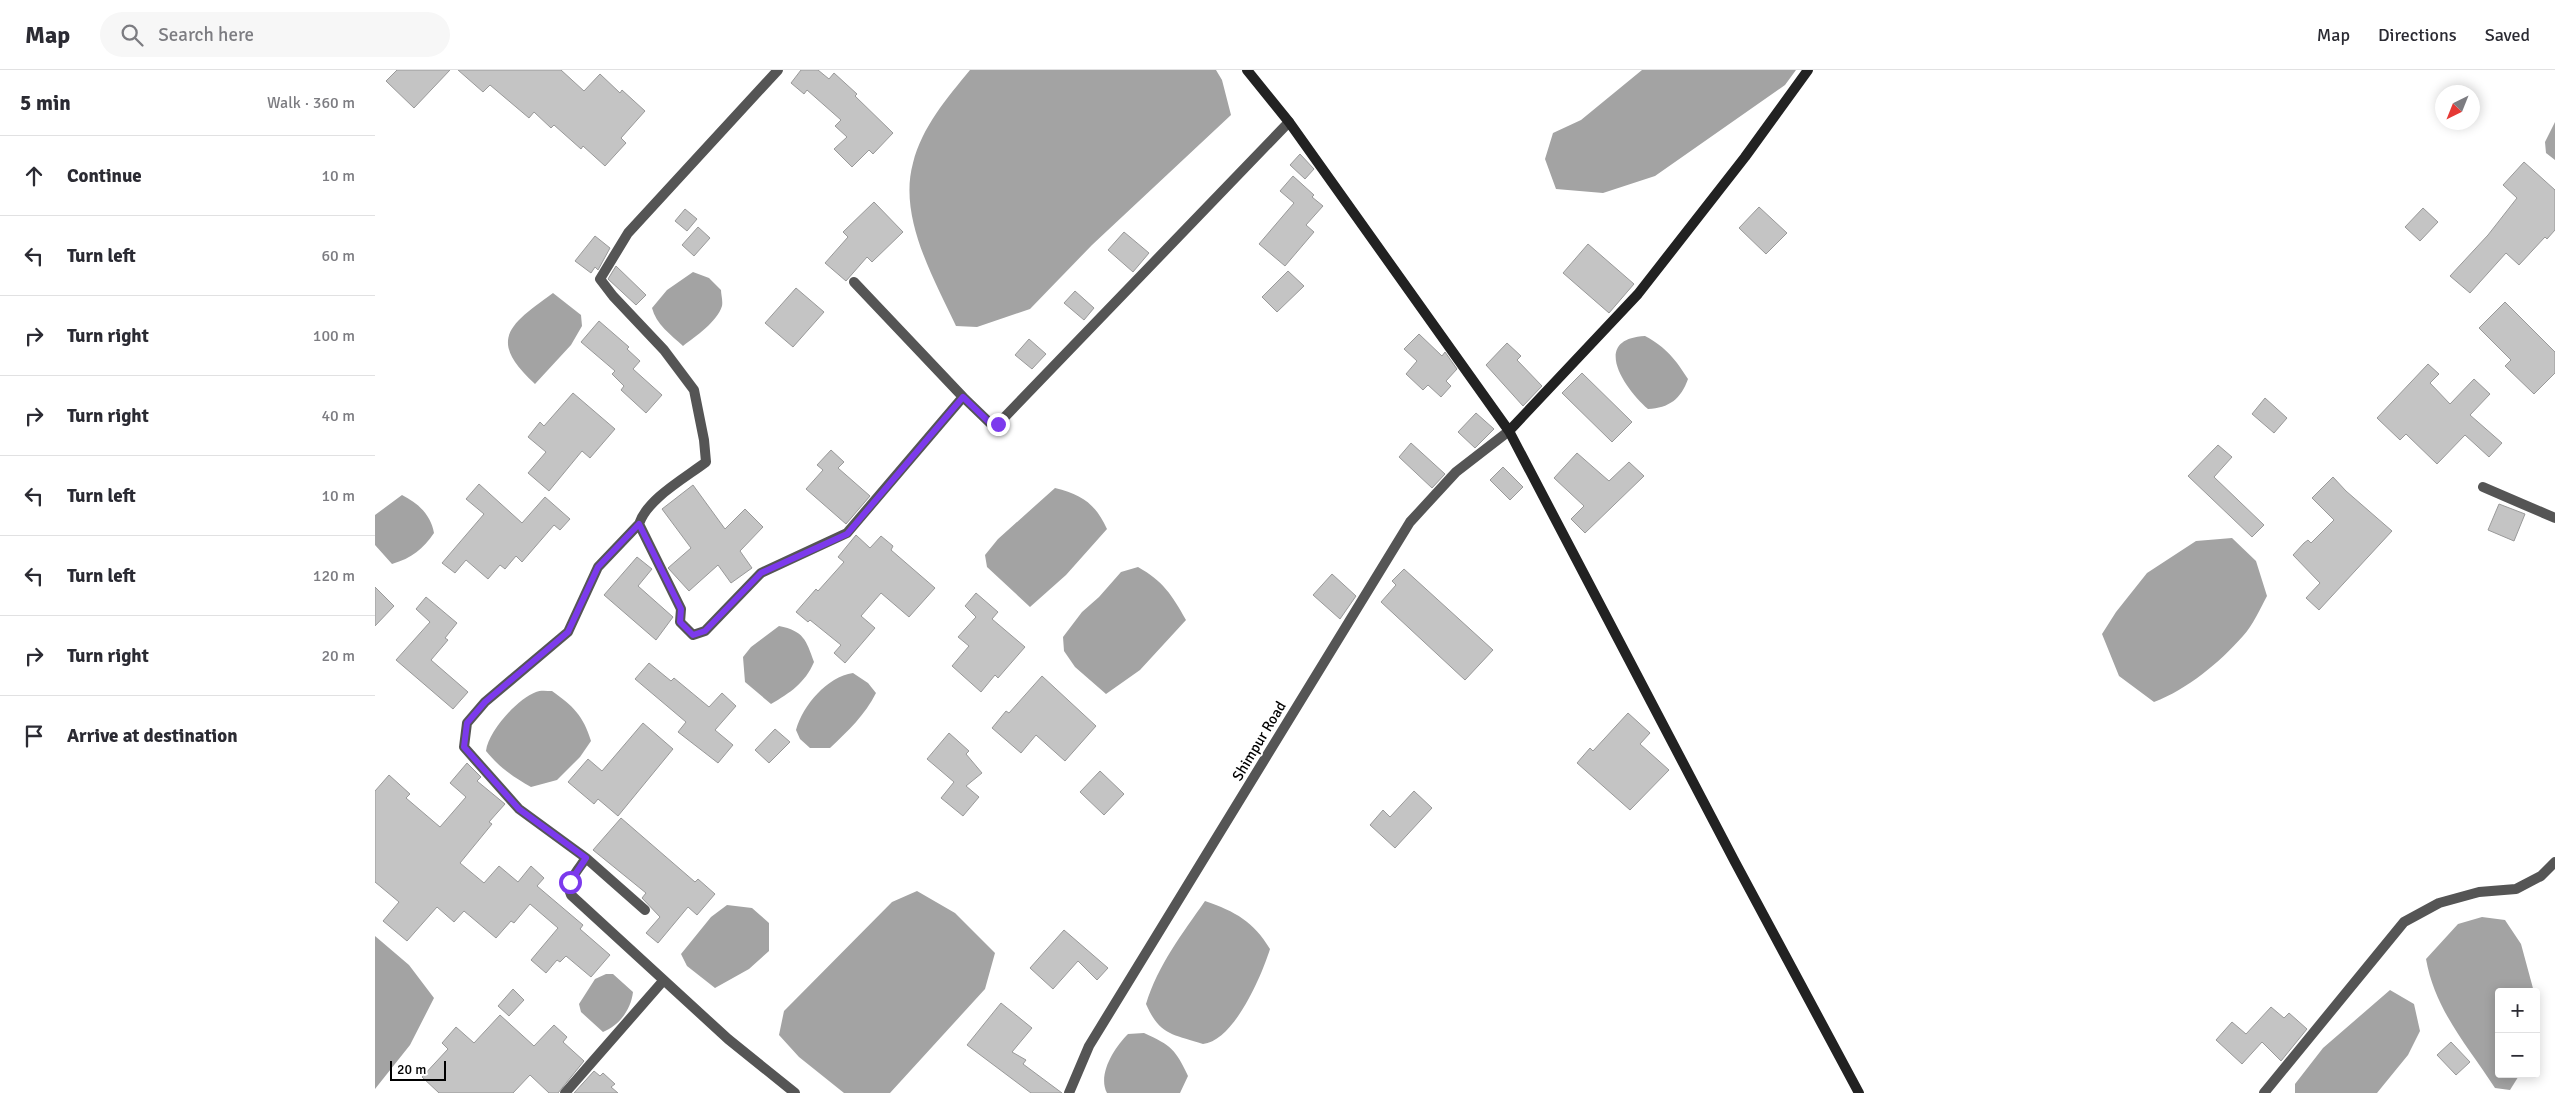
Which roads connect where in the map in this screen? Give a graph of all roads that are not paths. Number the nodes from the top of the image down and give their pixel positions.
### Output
1 (778, 70) edge
2 (1247, 70) edge
3 (1808, 70) edge
4 (1289, 122) junction
5 (855, 282) dead end
6 (963, 397) junction
7 (1509, 431) junction
8 (2483, 487) dead end
9 (2555, 518) edge
10 (639, 524) junction
11 (586, 858) junction
12 (2555, 862) edge
13 (645, 910) dead end
14 (663, 981) junction
15 (565, 1093) edge
16 (795, 1093) edge
17 (1069, 1093) edge
18 (1859, 1093) edge
19 (2264, 1093) edge

1 - 10 street
2 - 4 street
3 - 7 street
4 - 6 street
4 - 7 street
5 - 6 street
6 - 10 street
7 - 17 street, Shimpur Road
7 - 18 street
8 - 9 street
10 - 11 street
11 - 13 street
11 - 14 street
12 - 19 street
14 - 15 street
14 - 16 street

